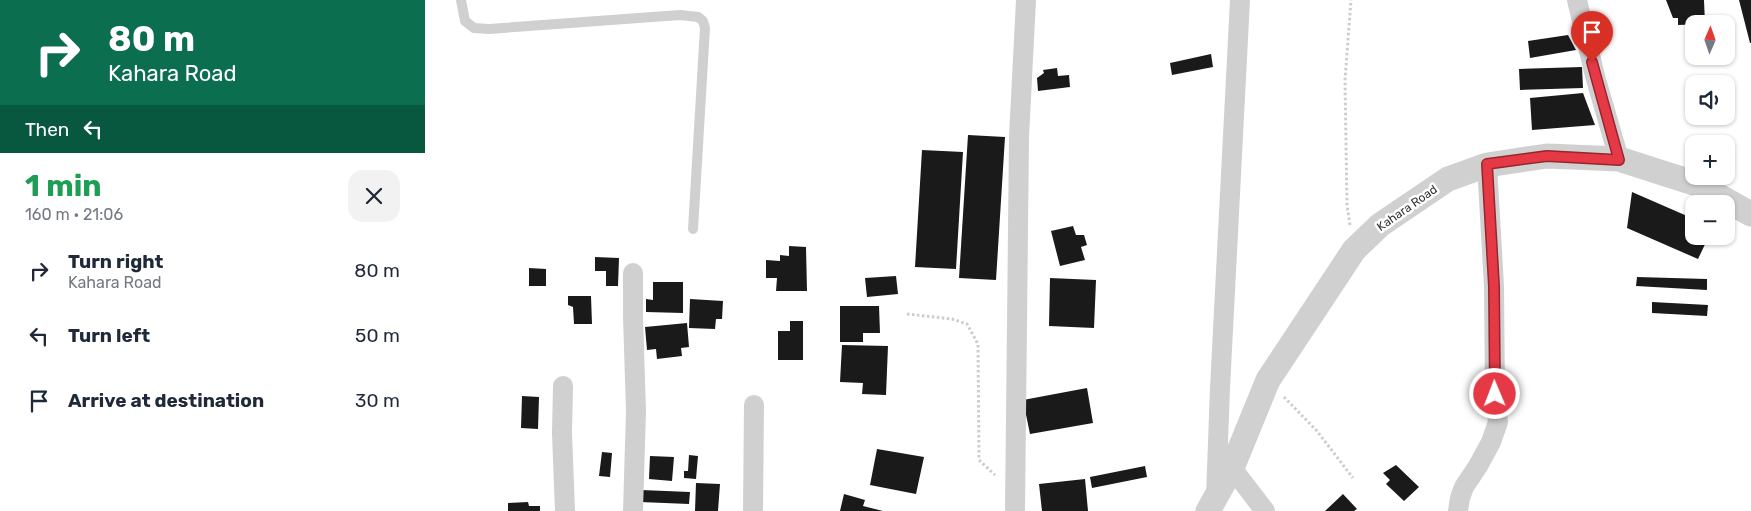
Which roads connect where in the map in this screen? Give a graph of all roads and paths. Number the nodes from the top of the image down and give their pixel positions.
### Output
1 (461, 0) edge
2 (1027, 0) edge
3 (1240, 0) edge
4 (1351, 0) edge
5 (1577, 0) edge
6 (1619, 160) junction
7 (1487, 164) junction
8 (1751, 214) edge
9 (693, 229) dead end
10 (1354, 250) junction
11 (633, 273) dead end
12 (907, 314) dead end
13 (1268, 380) junction
14 (563, 386) dead end
15 (754, 405) dead end
16 (979, 460) dead end
17 (1232, 468) junction
18 (1353, 478) dead end
19 (1212, 503) edge
20 (565, 511) edge
21 (633, 511) edge
22 (753, 511) edge
23 (1015, 511) edge
24 (1265, 511) edge
25 (1458, 511) edge

1 - 9 lane
2 - 23 street
3 - 19 street
4 - 10 path
5 - 6 street
6 - 7 street, Kahara Road
6 - 8 street, Kahara Road
7 - 10 street, Kahara Road
7 - 25 street
10 - 13 street, Kahara Road
11 - 21 street
12 - 16 path
13 - 17 street, Kahara Road
13 - 18 path
14 - 20 street
15 - 22 street
17 - 19 street, Kahara Road
17 - 24 street

